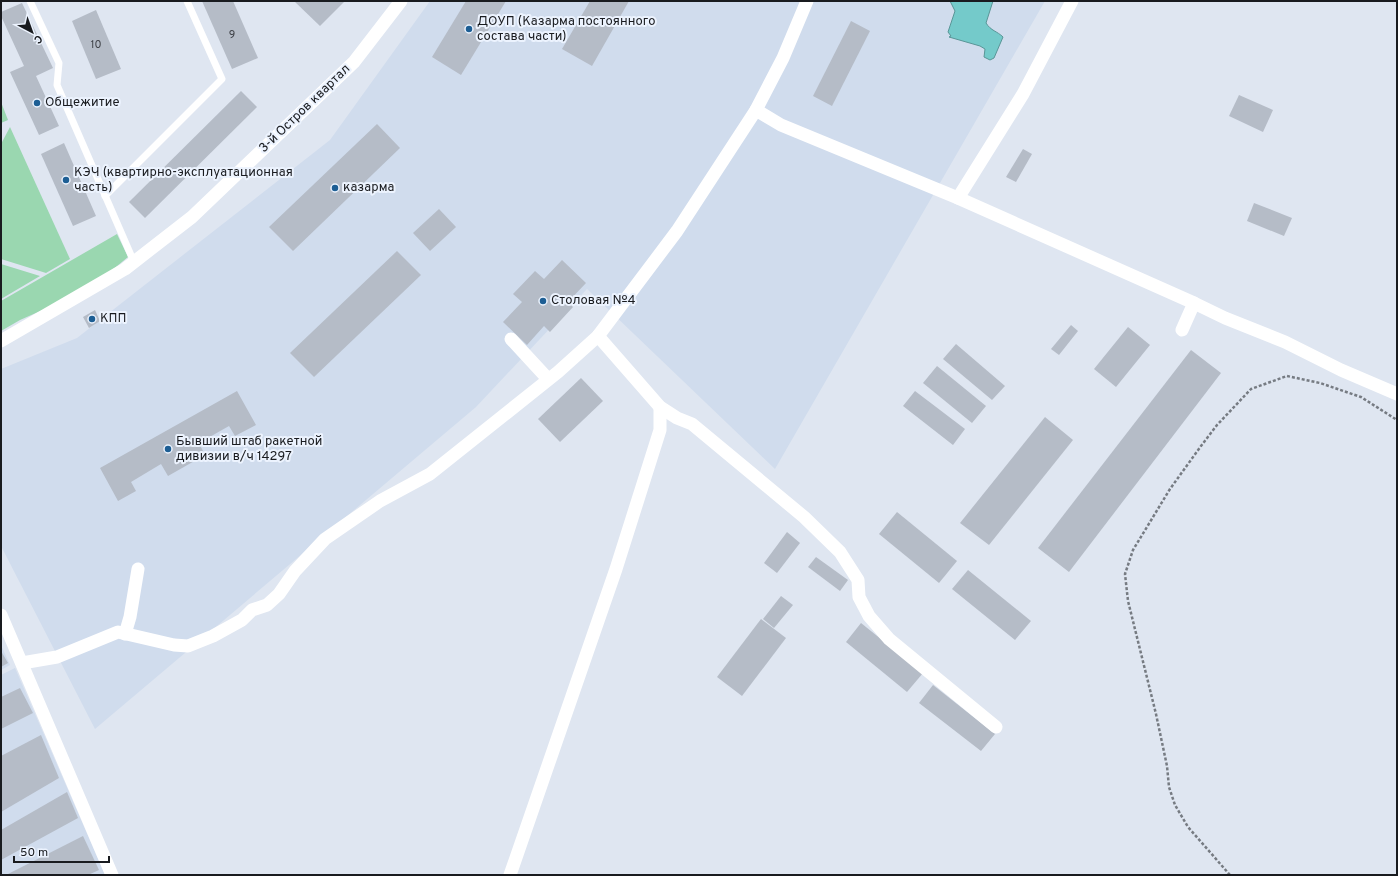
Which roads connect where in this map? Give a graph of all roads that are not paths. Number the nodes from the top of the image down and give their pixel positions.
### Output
1 (30, 1) edge
2 (187, 1) edge
3 (401, 1) edge
4 (807, 1) edge
5 (1072, 1) edge
6 (756, 110) junction
7 (105, 196) junction
8 (958, 198) junction
9 (134, 262) junction
10 (1194, 303) junction
11 (1182, 330) dead end
12 (598, 336) junction
13 (511, 340) dead end
14 (1, 341) edge
15 (548, 379) junction
16 (1397, 394) edge
17 (660, 407) junction
18 (138, 569) dead end
19 (1, 615) edge
20 (125, 634) junction
21 (22, 663) junction
22 (996, 727) dead end
23 (112, 875) edge
24 (510, 875) edge

1 - 7 lane
2 - 7 lane
3 - 9 street, 3-й Остров квартал
4 - 6 street
5 - 8 street
6 - 8 street
6 - 12 street
7 - 9 lane
8 - 10 street
9 - 14 street, 3-й Остров квартал
10 - 11 street
10 - 16 street
12 - 15 street
12 - 17 street
13 - 15 street
15 - 20 street
17 - 22 street
17 - 24 street
18 - 20 street
19 - 21 street
20 - 21 street
21 - 23 street

